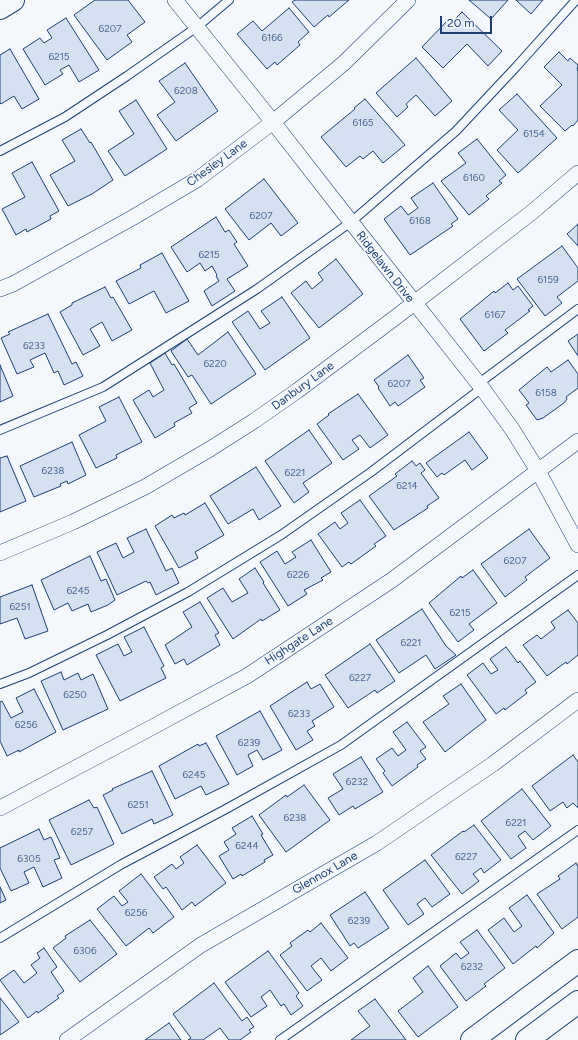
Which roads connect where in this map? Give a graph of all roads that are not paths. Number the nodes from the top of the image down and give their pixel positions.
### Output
1 (13, 0) edge
2 (175, 0) edge
3 (229, 0) edge
4 (408, 0) edge
5 (576, 0) edge
6 (0, 8) edge
7 (196, 28) junction
8 (273, 122) junction
9 (0, 152) edge
10 (578, 173) edge
11 (351, 222) junction
12 (0, 289) edge
13 (414, 303) junction
14 (578, 309) edge
15 (480, 386) junction
16 (0, 430) edge
17 (578, 441) edge
18 (538, 471) junction
19 (578, 545) edge
20 (0, 553) edge
21 (578, 575) edge
22 (0, 684) edge
23 (578, 700) edge
24 (0, 808) edge
25 (578, 830) edge
26 (0, 938) edge
27 (578, 961) edge
28 (578, 1002) edge
29 (67, 1040) edge
30 (280, 1040) edge
31 (472, 1040) edge
32 (527, 1040) edge

1 - 6 main road
2 - 7 street, Ridgelawn Drive
3 - 7 lane
4 - 8 street, Chesley Lane
5 - 11 lane
7 - 8 street, Ridgelawn Drive
7 - 9 lane
8 - 11 street, Ridgelawn Drive
8 - 12 street, Chesley Lane
10 - 13 street, Danbury Lane
11 - 13 street, Ridgelawn Drive
11 - 16 lane
13 - 15 street, Ridgelawn Drive
13 - 20 street, Danbury Lane
14 - 15 lane
15 - 18 street, Ridgelawn Drive
15 - 22 lane
17 - 18 street, Highgate Lane
18 - 19 street, Ridgelawn Drive
18 - 24 street, Highgate Lane
21 - 26 lane
23 - 29 street, Glennox Lane
25 - 30 lane
27 - 31 main road
28 - 32 main road

